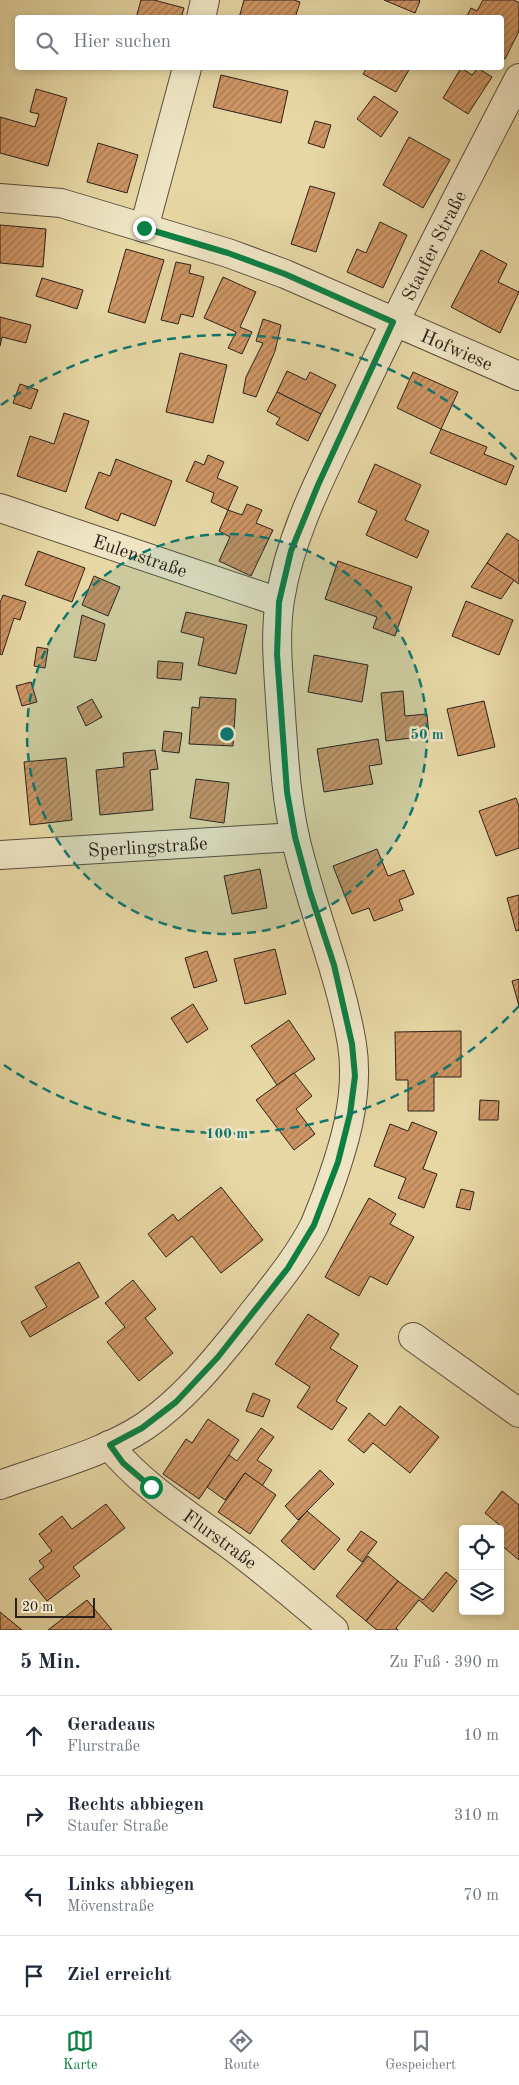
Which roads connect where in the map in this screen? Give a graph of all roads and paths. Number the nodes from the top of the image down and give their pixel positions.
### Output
1 (205, 0) edge
2 (202, 15) edge
3 (186, 70) edge
4 (519, 78) edge
5 (0, 198) edge
6 (144, 228) junction
7 (393, 322) junction
8 (519, 376) edge
9 (0, 508) edge
10 (279, 602) junction
11 (295, 837) junction
12 (0, 855) edge
13 (413, 1337) dead end
14 (516, 1404) edge
15 (110, 1445) junction
16 (0, 1485) edge
17 (334, 1630) edge

1 - 2 street
3 - 6 street
4 - 7 street, Staufer Straße
5 - 6 street, Hofwiese
6 - 7 street, Hofwiese
7 - 8 street, Hofwiese
7 - 10 street, Staufer Straße
9 - 10 street, Eulenstraße
10 - 11 street, Staufer Straße
11 - 12 street, Sperlingstraße
11 - 15 street, Staufer Straße
13 - 14 street
15 - 16 street, Staufer Straße
15 - 17 street, Flurstraße

